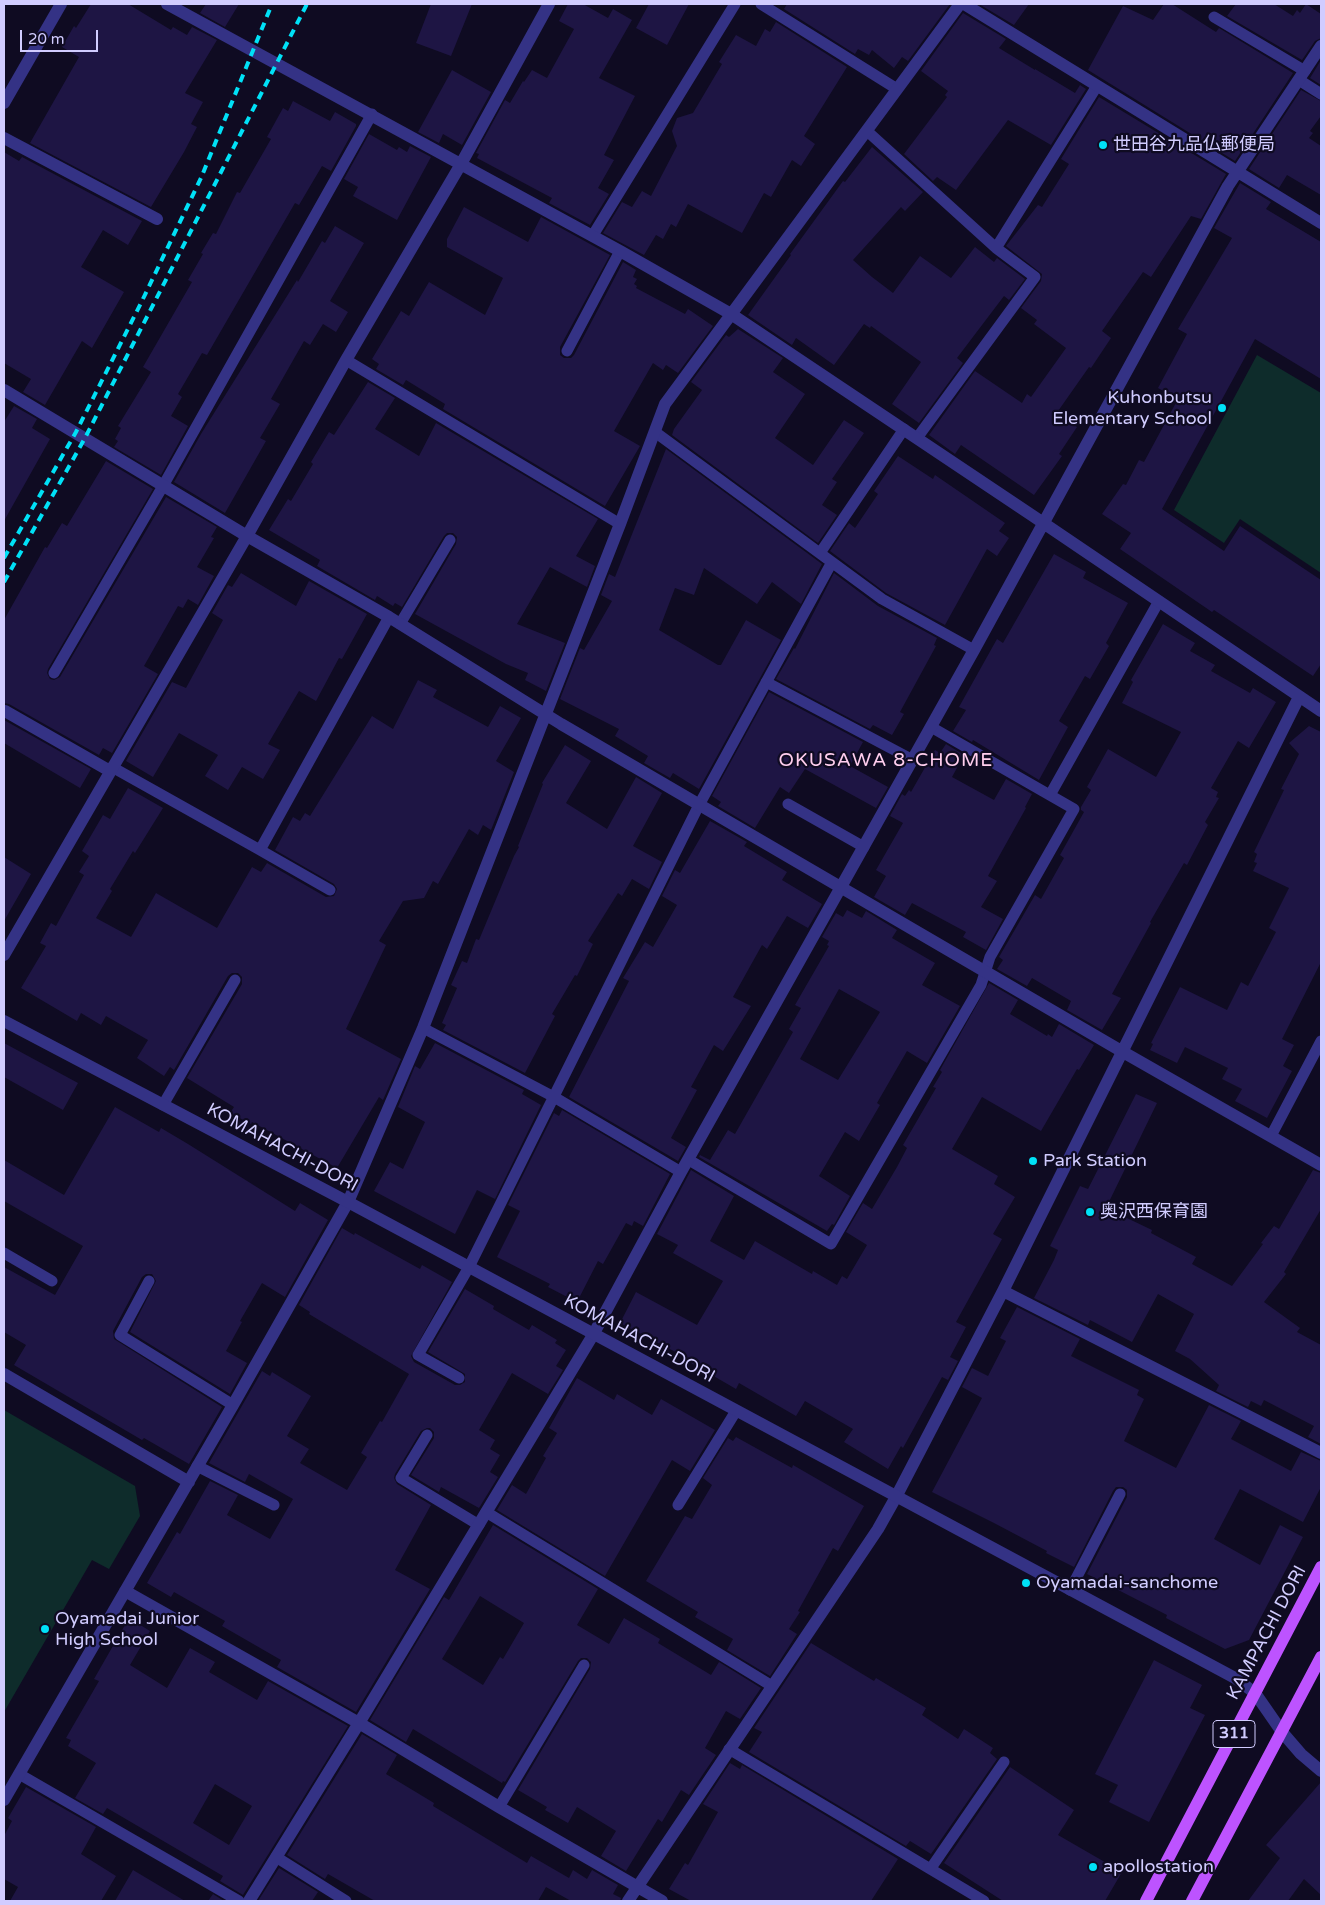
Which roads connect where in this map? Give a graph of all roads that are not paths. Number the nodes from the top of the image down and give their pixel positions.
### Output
1 (61, 4) edge
2 (167, 4) edge
3 (549, 4) edge
4 (735, 4) edge
5 (761, 4) edge
6 (960, 4) edge
7 (964, 4) edge
8 (1214, 17) dead end
9 (1321, 46) edge
10 (1302, 75) junction
11 (1097, 86) junction
12 (897, 89) junction
13 (1321, 94) edge
14 (4, 103) edge
15 (372, 114) junction
16 (867, 131) junction
17 (4, 138) edge
18 (461, 164) junction
19 (1238, 173) junction
20 (157, 219) dead end
21 (1321, 223) edge
22 (592, 235) junction
23 (996, 248) junction
24 (620, 251) junction
25 (730, 314) junction
26 (567, 351) dead end
27 (346, 360) junction
28 (4, 390) edge
29 (904, 429) junction
30 (656, 432) junction
31 (917, 438) junction
32 (163, 486) junction
33 (1044, 523) junction
34 (620, 524) junction
35 (247, 536) junction
36 (450, 540) dead end
37 (820, 553) junction
38 (832, 562) junction
39 (1159, 601) junction
40 (389, 617) junction
41 (400, 624) junction
42 (974, 650) junction
43 (54, 673) dead end
44 (766, 682) junction
45 (1299, 697) junction
46 (1320, 709) edge
47 (5, 711) edge
48 (545, 715) junction
49 (931, 727) junction
50 (913, 760) junction
51 (111, 769) junction
52 (1050, 795) junction
53 (788, 804) dead end
54 (699, 805) junction
55 (864, 847) junction
56 (260, 850) junction
57 (841, 888) junction
58 (330, 890) dead end
59 (4, 955) edge
60 (985, 971) junction
61 (235, 980) dead end
62 (4, 1021) edge
63 (423, 1028) junction
64 (1321, 1041) edge
65 (1123, 1052) junction
66 (554, 1097) junction
67 (163, 1105) junction
68 (1271, 1136) junction
69 (689, 1160) junction
70 (1321, 1165) edge
71 (681, 1172) junction
72 (348, 1202) junction
73 (4, 1253) edge
74 (469, 1267) junction
75 (52, 1281) dead end
76 (149, 1282) dead end
77 (1003, 1291) junction
78 (593, 1335) junction
79 (4, 1374) edge
80 (459, 1378) dead end
81 (233, 1405) junction
82 (736, 1411) junction
83 (427, 1435) dead end
84 (1321, 1453) edge
85 (197, 1466) junction
86 (188, 1482) junction
87 (1120, 1494) dead end
88 (896, 1497) junction
89 (274, 1505) dead end
90 (678, 1505) dead end
91 (486, 1512) junction
92 (479, 1525) junction
93 (1321, 1567) edge
94 (1070, 1590) junction
95 (125, 1591) junction
96 (1321, 1657) edge
97 (584, 1665) dead end
98 (772, 1686) junction
99 (1255, 1692) junction
100 (360, 1723) junction
101 (1282, 1732) junction
102 (729, 1749) junction
103 (1004, 1762) dead end
104 (1321, 1771) edge
105 (19, 1774) junction
106 (4, 1800) edge
107 (499, 1807) junction
108 (276, 1858) junction
109 (931, 1868) junction
110 (637, 1887) junction
111 (239, 1901) edge
112 (249, 1901) edge
113 (346, 1901) edge
114 (628, 1901) edge
115 (662, 1901) edge
116 (984, 1901) edge
117 (1146, 1901) edge
118 (1192, 1901) edge

1 - 14 street
2 - 15 street
3 - 18 street
4 - 22 lane
5 - 12 lane
6 - 12 street
7 - 11 street
8 - 10 lane
9 - 10 street
10 - 13 lane
10 - 19 street
11 - 19 street
11 - 23 lane
12 - 16 street
15 - 18 street
15 - 32 lane
16 - 23 lane
16 - 25 street
17 - 20 street
18 - 22 street
18 - 27 street
19 - 21 street
19 - 33 street
22 - 24 street
23 - 31 lane
24 - 25 street
24 - 26 lane
25 - 29 street
25 - 30 street
27 - 34 lane
27 - 35 street
28 - 32 street
29 - 31 street
29 - 37 lane
30 - 34 street
30 - 37 lane
31 - 33 street
32 - 35 street
32 - 43 lane
33 - 39 street
33 - 42 street
34 - 48 street
35 - 40 street
35 - 51 street
36 - 41 lane
37 - 38 lane
38 - 42 lane
38 - 44 lane
39 - 45 street
39 - 52 lane
40 - 41 street
40 - 56 lane
41 - 48 street
42 - 49 street
44 - 50 lane
44 - 54 lane
45 - 46 street
45 - 65 street
47 - 51 street
48 - 54 street
48 - 63 street
49 - 50 street
49 - 52 lane
50 - 55 street
51 - 56 lane
51 - 59 street
52 - 60 lane
53 - 55 lane
54 - 57 street
54 - 66 lane
55 - 57 street
56 - 58 lane
57 - 60 street
57 - 69 street
60 - 65 street
60 - 69 lane
61 - 67 lane
62 - 67 street, KOMAHACHI-DORI
63 - 66 lane
63 - 72 street
64 - 68 lane
65 - 68 street
65 - 77 street
66 - 71 lane
66 - 74 lane
67 - 72 street, KOMAHACHI-DORI
68 - 70 street
69 - 71 street
71 - 78 street
72 - 74 street, KOMAHACHI-DORI
72 - 81 street
73 - 75 lane
74 - 78 street, KOMAHACHI-DORI
74 - 80 lane
76 - 81 lane
77 - 84 street
77 - 88 street
78 - 82 street, KOMAHACHI-DORI
78 - 91 street
79 - 86 street
81 - 85 street
82 - 88 street, KOMAHACHI-DORI
82 - 90 lane
83 - 92 lane
85 - 86 street
85 - 89 lane
86 - 95 street
87 - 94 lane
88 - 94 street, KOMAHACHI-DORI
88 - 98 street
91 - 92 street
91 - 98 lane
92 - 100 street
93 - 99 main road, KAMPACHI DORI / 311
94 - 99 street, KOMAHACHI-DORI
95 - 100 street
95 - 105 street
96 - 101 main road, 311
97 - 107 lane
98 - 102 street
99 - 101 street
99 - 117 main road, KAMPACHI DORI / 311
100 - 107 street
100 - 108 street
101 - 104 street
101 - 118 main road, 311
102 - 109 lane
102 - 110 street
103 - 109 lane
105 - 106 street
105 - 111 lane
107 - 110 street
108 - 112 street
108 - 113 lane
109 - 116 lane
110 - 114 street
110 - 115 street

